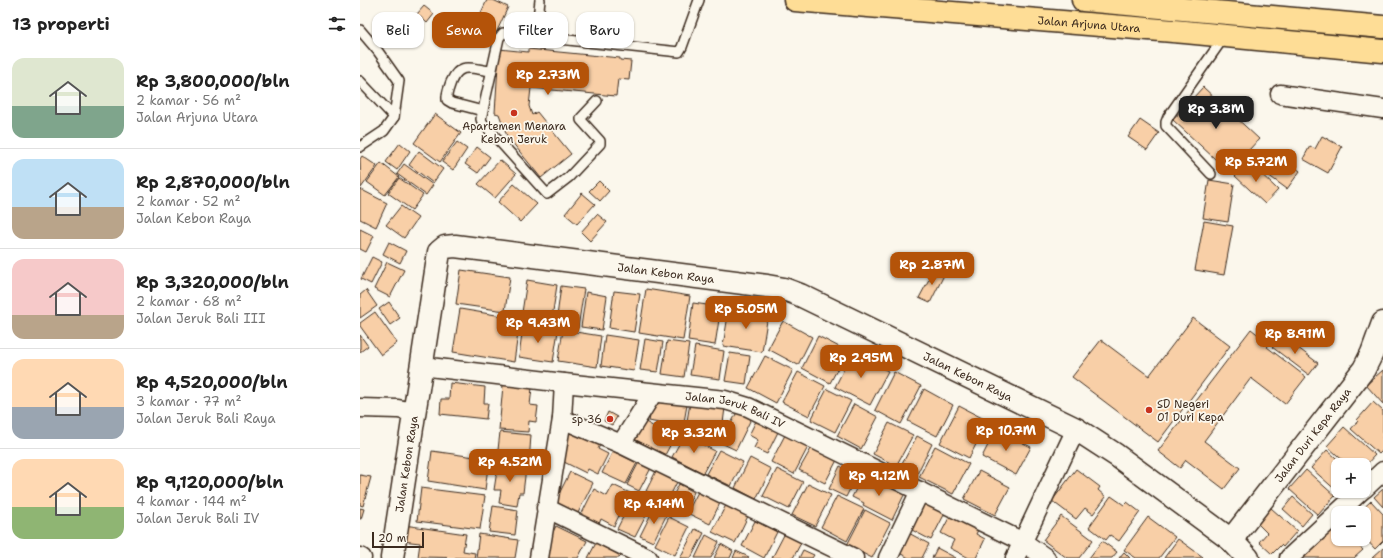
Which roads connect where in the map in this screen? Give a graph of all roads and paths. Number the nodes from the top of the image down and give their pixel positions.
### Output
1 (540, 0) edge
2 (699, 0) edge
3 (795, 0) edge
4 (1083, 0) edge
5 (539, 12) edge
6 (1383, 27) edge
7 (360, 30) edge
8 (504, 34) edge
9 (1224, 37) junction
10 (568, 40) edge
11 (1383, 50) edge
12 (492, 71) junction
13 (360, 81) edge
14 (1280, 94) dead end
15 (597, 101) dead end
16 (1383, 109) edge
17 (483, 111) junction
18 (394, 117) junction
19 (360, 147) edge
20 (1212, 174) dead end
21 (1383, 323) edge
22 (421, 366) junction
23 (564, 383) junction
24 (653, 393) junction
25 (360, 408) edge
26 (414, 412) junction
27 (562, 419) junction
28 (1076, 429) junction
29 (621, 444) junction
30 (1383, 471) edge
31 (1371, 482) edge
32 (920, 491) junction
33 (1353, 498) edge
34 (546, 508) junction
35 (1231, 540) junction
36 (1023, 542) junction
37 (832, 554) edge
38 (392, 558) edge
39 (539, 558) edge
40 (648, 558) edge
41 (854, 558) edge
42 (888, 558) edge
43 (1015, 558) edge
44 (1046, 558) edge
45 (1248, 558) edge
46 (1289, 558) edge

1 - 5 lane
2 - 10 lane
3 - 9 main road, Jalan Arjuna Utara
4 - 6 main road
7 - 18 lane
8 - 12 lane
9 - 11 main road, Jalan Arjuna Utara
9 - 20 lane
12 - 17 lane
12 - 17 lane
13 - 18 lane
14 - 16 street
15 - 17 lane
18 - 19 lane
21 - 35 street, Jalan Duri Kepa Raya
22 - 23 street, Jalan Jeruk Bali IV
22 - 26 street, Jalan Kebon Raya
22 - 28 street, Jalan Kebon Raya
23 - 24 street, Jalan Jeruk Bali IV
23 - 27 street
24 - 29 street
24 - 32 street, Jalan Jeruk Bali IV
25 - 26 street
26 - 38 street, Jalan Kebon Raya
27 - 29 street
27 - 34 street
28 - 35 street, Jalan Kebon Raya
28 - 36 street
29 - 37 street
30 - 31 street
32 - 36 street, Jalan Jeruk Bali IV
32 - 42 street
33 - 46 street
34 - 39 street
34 - 40 street
35 - 45 street, Jalan Kebon Raya
36 - 43 street
36 - 44 street, Jalan Jeruk Bali IV
37 - 41 street

